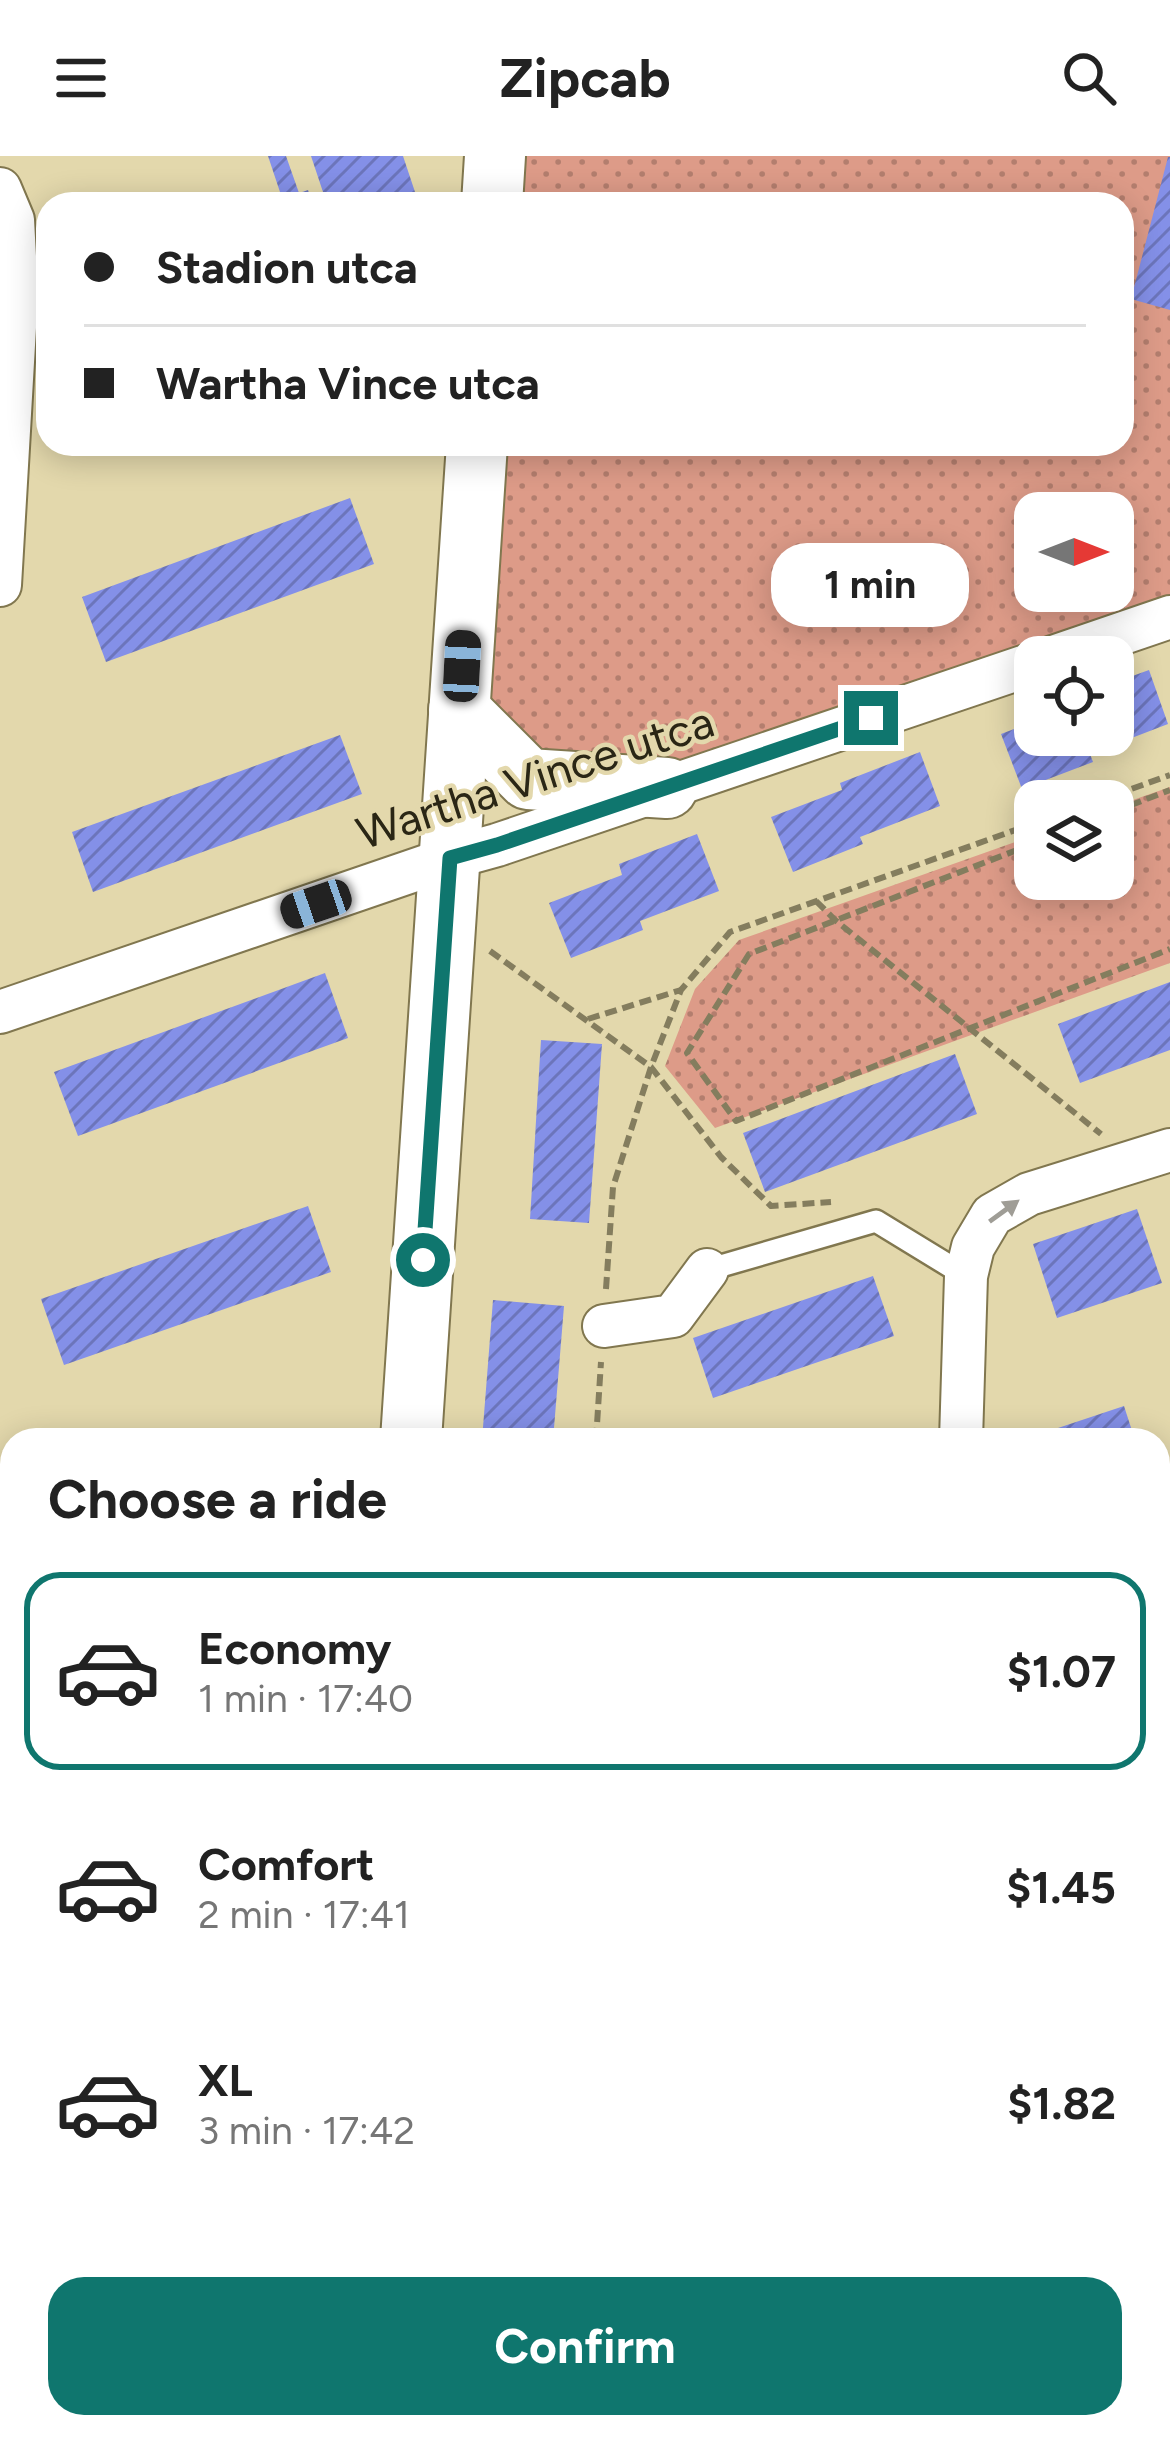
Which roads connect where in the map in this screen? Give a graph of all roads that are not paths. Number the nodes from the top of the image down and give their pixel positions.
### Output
1 (495, 156) edge
2 (0, 189) edge
3 (493, 192) edge
4 (476, 456) edge
5 (0, 586) edge
6 (1170, 617) edge
7 (1114, 636) edge
8 (1014, 670) edge
9 (459, 710) junction
10 (667, 788) junction
11 (450, 858) junction
12 (0, 1012) edge
13 (1153, 1156) edge
14 (707, 1270) joint
15 (966, 1276) junction
16 (604, 1326) road end
17 (412, 1428) edge
18 (961, 1428) edge

1 - 3 street
2 - 5 street
4 - 9 street
6 - 7 street
8 - 10 street, Wartha Vince utca
9 - 10 street
9 - 11 street
10 - 11 street, Wartha Vince utca
11 - 12 street, Wartha Vince utca
11 - 17 street
15 -> 13 street
14 - 15 lane
14 - 16 street
15 - 18 street

